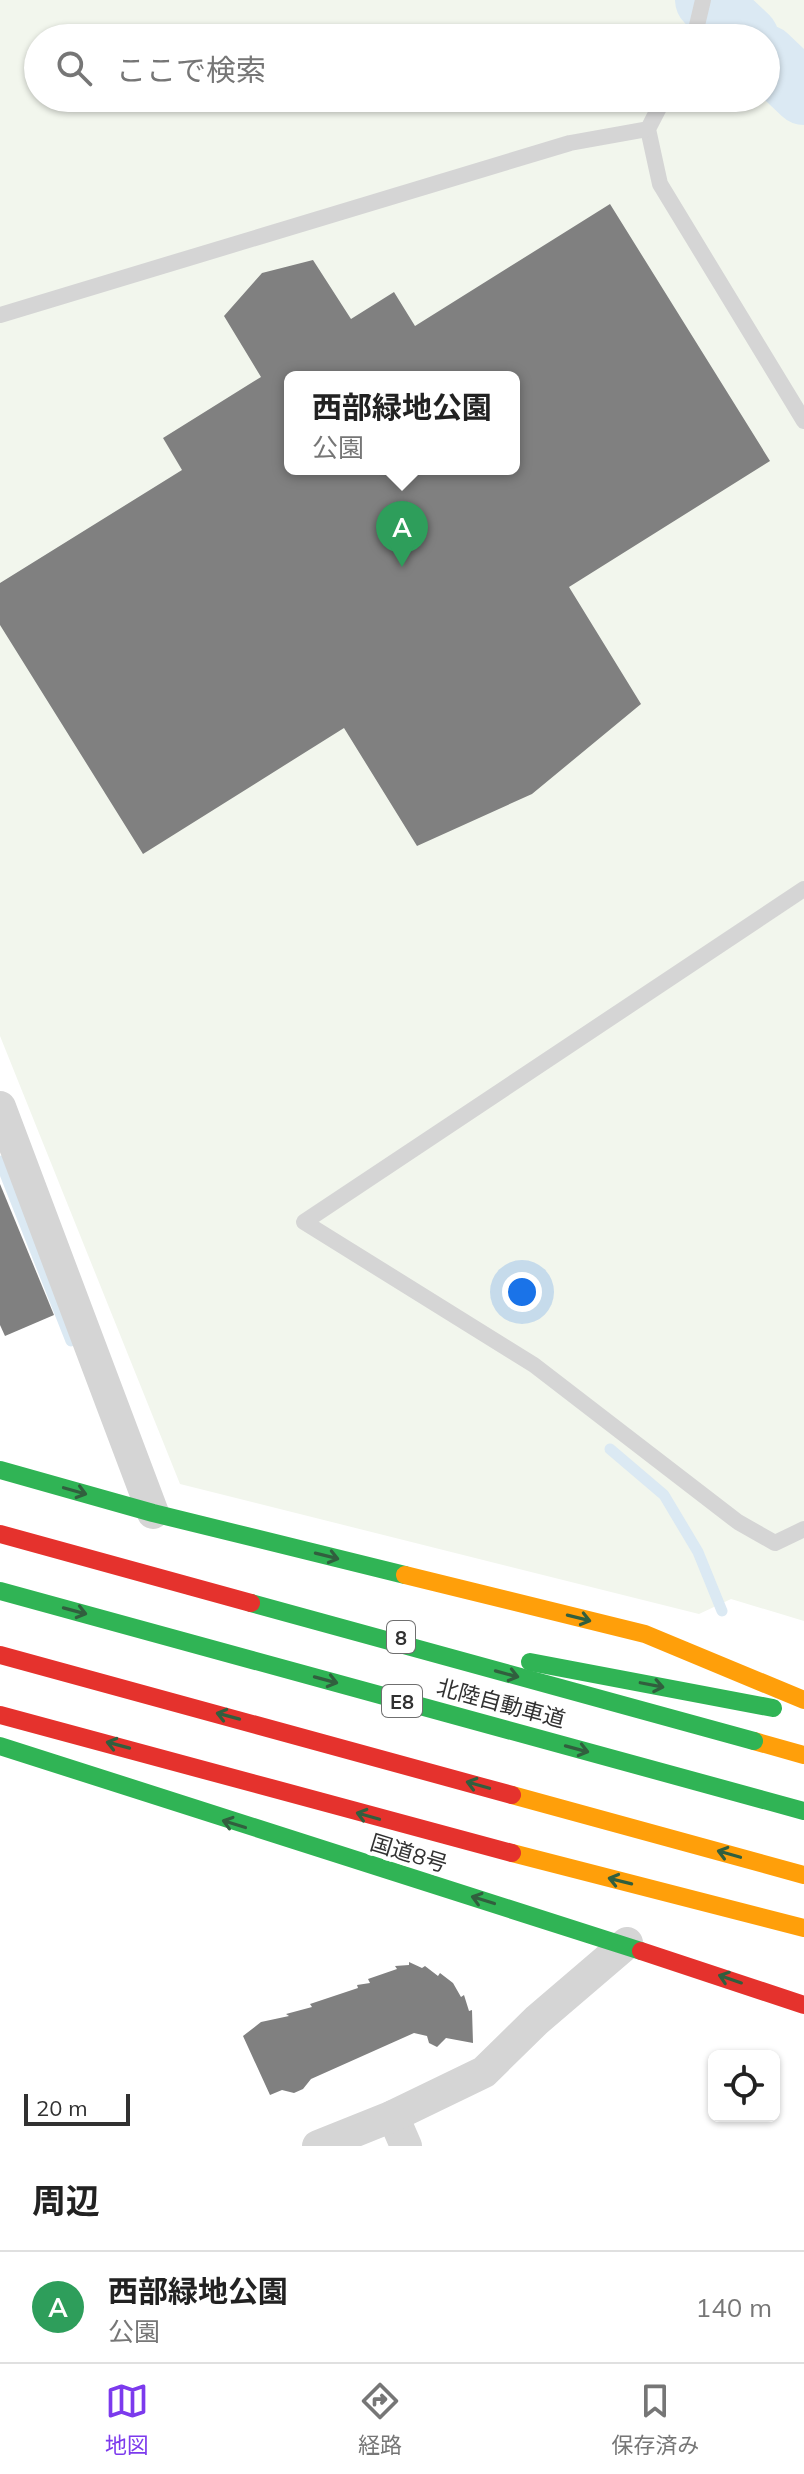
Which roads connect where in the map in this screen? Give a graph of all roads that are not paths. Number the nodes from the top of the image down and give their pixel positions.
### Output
1 (703, 0) edge
2 (698, 24) edge
3 (657, 112) edge
4 (648, 129) junction
5 (0, 315) edge
6 (804, 421) edge
7 (804, 889) edge
8 (0, 1107) edge
9 (0, 1470) edge
10 (153, 1513) junction
11 (804, 1529) edge
12 (0, 1534) edge
13 (0, 1549) edge
14 (0, 1591) edge
15 (0, 1655) edge
16 (804, 1700) edge
17 (804, 1714) edge
18 (0, 1715) edge
19 (0, 1746) edge
20 (804, 1755) edge
21 (75, 1791) dead end
22 (195, 1811) junction
23 (804, 1811) edge
24 (804, 1875) edge
25 (804, 1928) edge
26 (627, 1943) junction
27 (804, 2005) edge
28 (393, 2116) junction
29 (318, 2146) edge
30 (406, 2146) edge

1 - 2 lane
3 - 4 lane
4 - 5 lane
4 - 6 lane
7 - 11 lane
8 - 10 street
9 -> 10 highway
10 -> 16 highway
12 -> 20 highway, bridge
13 -> 17 highway, 8
14 -> 23 highway, 北陸自動車道 / E8
24 -> 15 highway
25 -> 18 highway
19 - 22 highway, 国道8号
21 - 22 highway
26 -> 22 highway, 国道8号
27 -> 26 highway, 国道8号
26 - 28 street
28 - 29 street
28 - 30 street

